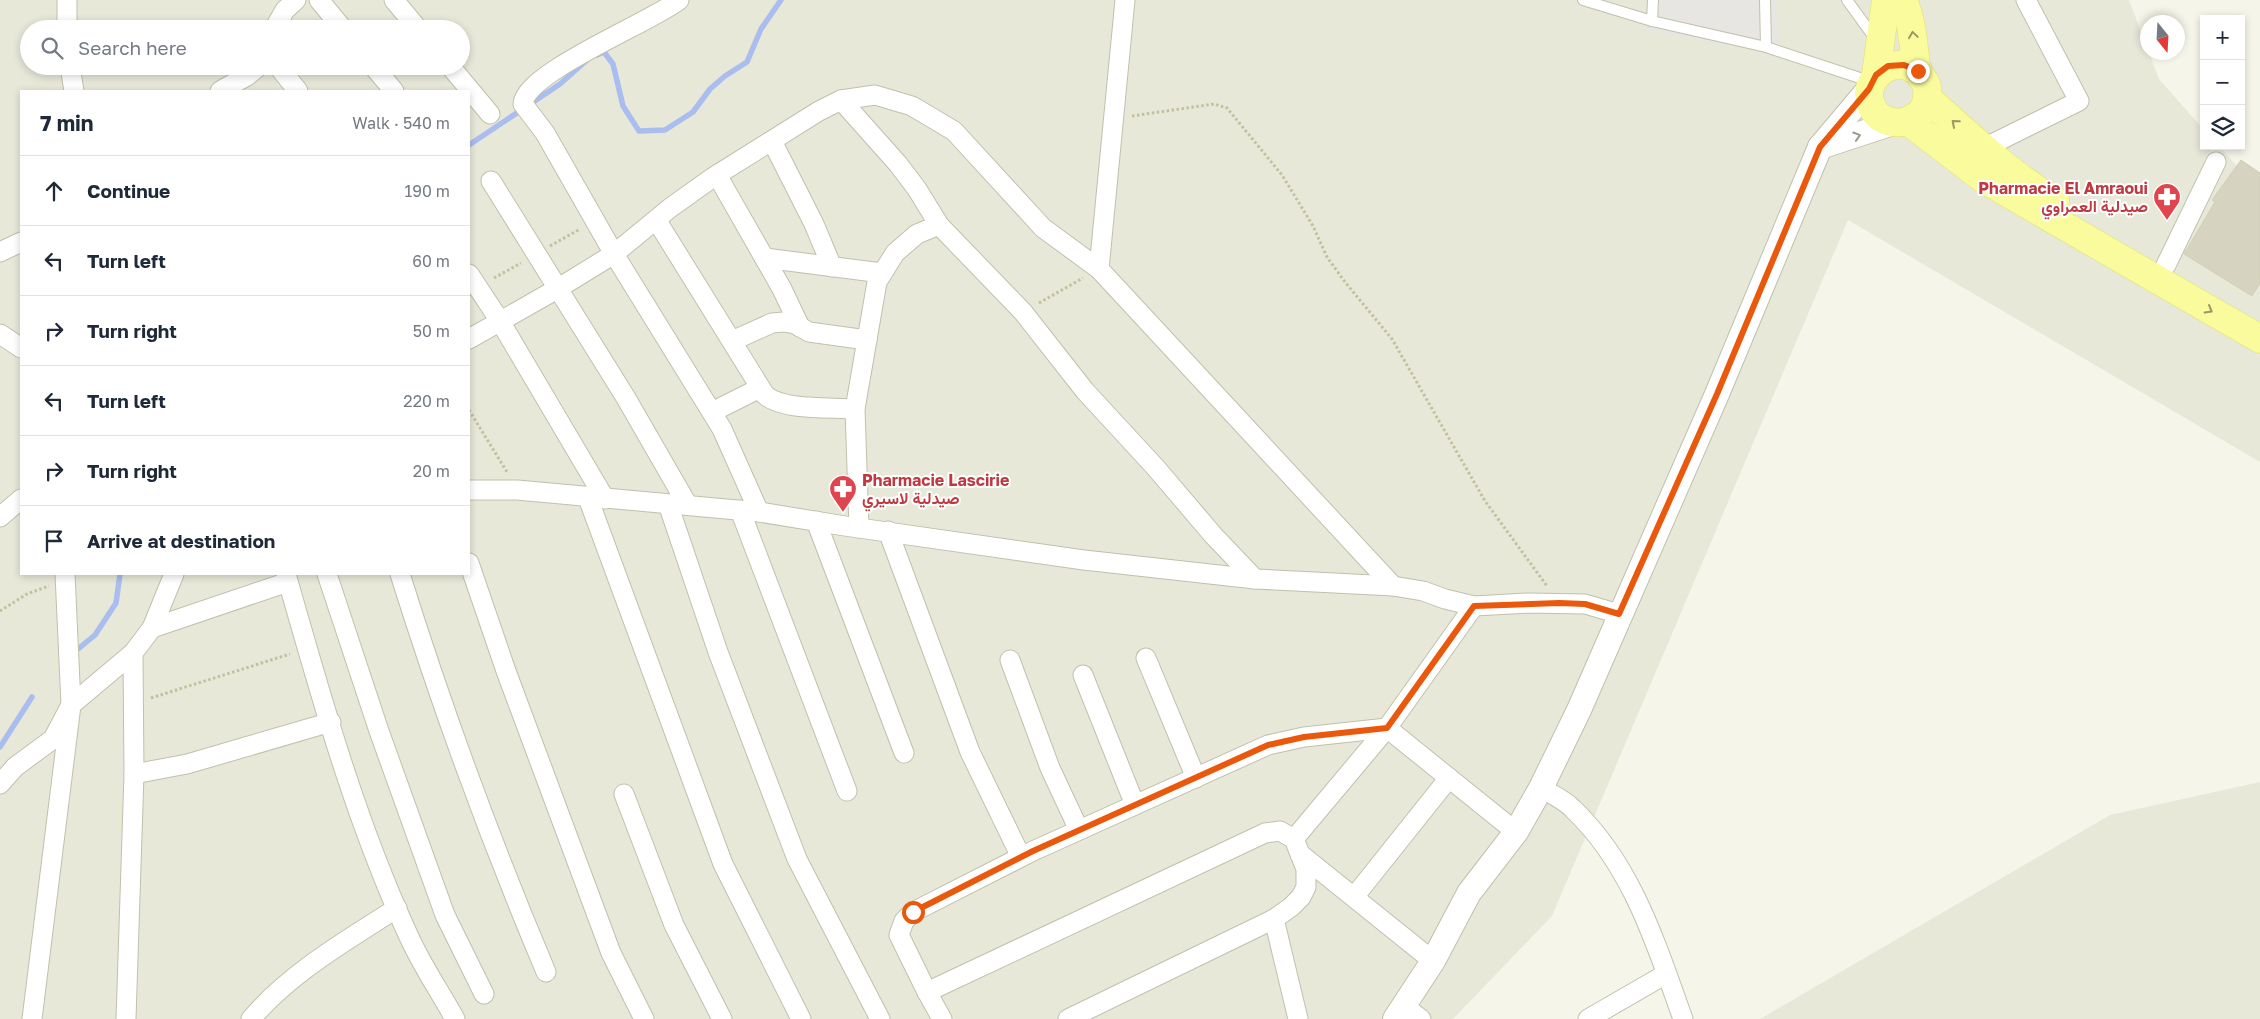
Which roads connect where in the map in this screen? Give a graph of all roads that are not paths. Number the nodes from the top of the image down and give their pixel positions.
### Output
1 (67, 0) edge
2 (296, 0) edge
3 (319, 0) edge
4 (394, 0) edge
5 (679, 0) edge
6 (1125, 0) edge
7 (1583, 0) edge
8 (1653, 0) edge
9 (1765, 0) edge
10 (1847, 0) edge
11 (1886, 0) edge
12 (1903, 0) edge
13 (2026, 0) edge
14 (67, 20) edge
15 (280, 20) edge
16 (336, 20) edge
17 (411, 20) edge
18 (1652, 21) junction
19 (1880, 45) junction
20 (1766, 47) junction
21 (1918, 71) junction
22 (71, 75) edge
23 (249, 75) edge
24 (285, 75) edge
25 (381, 75) edge
26 (458, 75) edge
27 (1873, 82) junction
28 (74, 90) edge
29 (222, 90) edge
30 (297, 90) edge
31 (393, 90) edge
32 (470, 90) edge
33 (470, 90) edge
34 (1928, 99) junction
35 (841, 100) junction
36 (490, 114) dead end
37 (1901, 122) junction
38 (772, 141) junction
39 (1820, 147) junction
40 (1984, 148) junction
41 (2216, 162) dead end
42 (717, 175) junction
43 (491, 181) dead end
44 (657, 221) junction
45 (939, 225) junction
46 (614, 254) junction
47 (765, 258) junction
48 (2166, 265) junction
49 (832, 267) junction
50 (1099, 269) junction
51 (882, 273) junction
52 (470, 276) edge
53 (557, 289) junction
54 (2260, 319) edge
55 (500, 321) junction
56 (800, 327) junction
57 (0, 334) edge
58 (470, 338) edge
59 (2260, 339) edge
60 (867, 340) junction
61 (732, 341) junction
62 (20, 347) edge
63 (760, 388) junction
64 (855, 409) junction
65 (712, 412) junction
66 (470, 490) edge
67 (596, 498) junction
68 (20, 500) edge
69 (668, 504) junction
70 (687, 504) junction
71 (740, 510) junction
72 (759, 512) junction
73 (0, 517) edge
74 (816, 522) junction
75 (859, 528) junction
76 (888, 531) junction
77 (470, 565) edge
78 (174, 575) edge
79 (327, 575) edge
80 (400, 575) edge
81 (65, 576) edge
82 (287, 578) edge
83 (1255, 579) junction
84 (1393, 586) junction
85 (1474, 606) junction
86 (1619, 614) junction
87 (152, 628) junction
88 (133, 653) junction
89 (1146, 658) dead end
90 (1010, 660) dead end
91 (1082, 675) dead end
92 (72, 701) junction
93 (331, 722) junction
94 (1387, 728) junction
95 (904, 753) dead end
96 (134, 774) junction
97 (1196, 778) junction
98 (1449, 778) junction
99 (0, 784) edge
100 (1541, 788) junction
101 (847, 791) dead end
102 (624, 794) dead end
103 (1134, 806) junction
104 (1079, 830) junction
105 (1516, 832) junction
106 (1297, 847) junction
107 (1021, 857) junction
108 (1354, 897) junction
109 (397, 908) junction
110 (1274, 918) junction
111 (1433, 961) junction
112 (546, 972) dead end
113 (1666, 974) junction
114 (927, 992) junction
115 (484, 994) dead end
116 (1407, 1015) edge
117 (32, 1019) edge
118 (126, 1019) edge
119 (251, 1019) edge
120 (455, 1019) edge
121 (644, 1019) edge
122 (722, 1019) edge
123 (801, 1019) edge
124 (880, 1019) edge
125 (942, 1019) edge
126 (1068, 1019) edge
127 (1298, 1019) edge
128 (1588, 1019) edge
129 (1683, 1019) edge

1 - 14 street
2 - 15 street
3 - 16 street
4 - 17 street
5 - 46 street
6 - 50 street
7 - 18 lane
8 - 18 lane
9 - 20 lane
10 - 19 lane
11 - 19 main road
21 -> 12 main road
13 - 40 street
18 - 20 lane
19 - 27 main road
20 - 27 lane
21 - 27 main road
21 - 34 main road
22 - 28 street
23 - 29 street
24 - 30 street
25 - 31 street
26 - 33 street
27 - 37 main road
27 - 39 street
32 - 36 street
34 - 37 main road
40 -> 34 main road
35 - 38 street
35 - 45 street
35 - 50 street
39 -> 37 street
37 -> 59 main road
38 - 42 street
38 - 49 street
39 - 86 street
40 - 48 main road
41 - 48 street
42 - 44 street
42 - 47 street
43 - 53 street
44 - 46 street
44 - 61 street
45 - 51 street
45 - 83 street
46 - 53 street
46 - 65 street
47 - 49 street
47 - 56 street
48 - 54 main road
49 - 51 street
50 - 84 street
51 - 60 street
52 - 55 street
53 - 55 street
53 - 70 street
55 - 58 street
55 - 67 street
56 - 60 street
56 - 61 street
57 - 62 street
60 - 64 street
61 - 63 street
63 - 64 street
63 - 65 street
64 - 75 street
65 - 72 street
66 - 67 street
67 - 69 street
67 - 123 street
68 - 73 street
69 - 70 street
69 - 124 street
70 - 71 street
71 - 72 street
71 - 101 street
72 - 74 street
74 - 75 street
74 - 95 street
75 - 76 street
76 - 83 street
76 - 107 street
77 - 121 street
78 - 87 street
79 - 115 street
80 - 112 street
81 - 92 street
82 - 87 street
82 - 93 street
83 - 84 street
84 - 85 street
85 - 86 street
85 - 94 street
86 - 100 street
87 - 88 street
88 - 92 street
88 - 96 street
89 - 97 street
90 - 104 street
91 - 103 street
92 - 99 street
92 - 117 street
93 - 96 street
93 - 109 street
94 - 97 street
94 - 98 street
94 - 106 street
96 - 118 street
97 - 103 street
98 - 105 street
98 - 108 street
100 - 105 street
100 - 113 street
102 - 122 street
103 - 104 street
104 - 107 street
105 - 111 street
106 - 108 street
106 - 110 street
106 - 114 street
107 - 114 street
108 - 111 street
109 - 119 street
109 - 120 street
110 - 126 street
110 - 127 street
111 - 116 street
113 - 128 street
113 - 129 street
114 - 125 street

